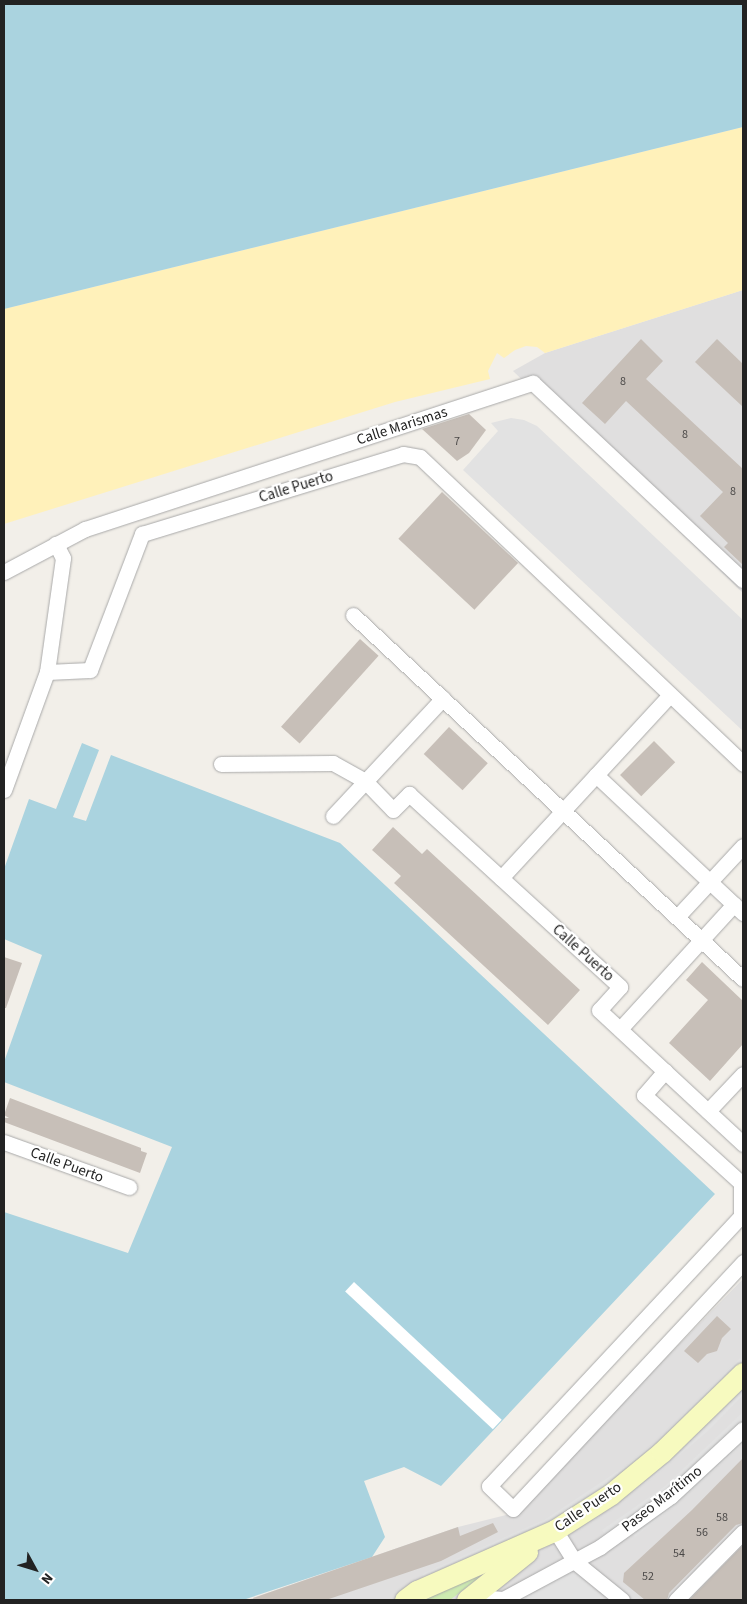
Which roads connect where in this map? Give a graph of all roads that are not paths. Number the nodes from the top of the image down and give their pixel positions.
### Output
1 (56, 544) junction
2 (4, 572) edge
3 (743, 580) edge
4 (354, 615) dead end
5 (47, 672) junction
6 (670, 695) junction
7 (443, 698) junction
8 (221, 764) dead end
9 (743, 764) edge
10 (596, 775) junction
11 (365, 781) junction
12 (4, 790) edge
13 (563, 811) junction
14 (333, 816) dead end
15 (743, 846) edge
16 (501, 878) junction
17 (710, 882) junction
18 (739, 909) edge
19 (677, 917) junction
20 (702, 940) junction
21 (743, 979) edge
22 (620, 1029) junction
23 (665, 1071) junction
24 (743, 1074) edge
25 (708, 1112) junction
26 (4, 1142) edge
27 (743, 1144) edge
28 (129, 1187) dead end
29 (743, 1262) edge
30 (743, 1372) edge
31 (743, 1430) edge
32 (554, 1530) junction
33 (743, 1532) edge
34 (574, 1561) junction
35 (489, 1591) edge
36 (504, 1599) edge
37 (405, 1600) edge
38 (467, 1600) edge
39 (622, 1600) edge
40 (676, 1600) edge

1 - 2 street, Calle Marismas
1 - 3 street, Calle Marismas
1 - 5 street
4 - 7 street
5 - 6 street, Calle Puerto
5 - 12 street
6 - 9 street, Calle Puerto
6 - 10 street
7 - 11 street
7 - 13 street
8 - 11 street, Calle Puerto
10 - 13 street
10 - 17 street
11 - 14 street
11 - 16 street, Calle Puerto
13 - 16 street
13 - 19 street
15 - 17 street
16 - 22 street, Calle Puerto
17 - 18 street
17 - 19 street
18 - 20 street
19 - 20 street
20 - 21 street
20 - 22 street
22 - 23 street, Calle Puerto
23 - 25 street, Calle Puerto
23 - 29 street
24 - 25 street
25 - 27 street, Calle Puerto
26 - 28 street, Calle Puerto
30 - 32 street, Calle Puerto
31 - 34 street, Paseo Marítimo
32 - 34 street
32 - 35 street
32 - 37 street, Calle Puerto
33 - 40 street
34 - 36 street, Paseo Marítimo
34 - 39 street
35 - 36 street
35 - 38 street

